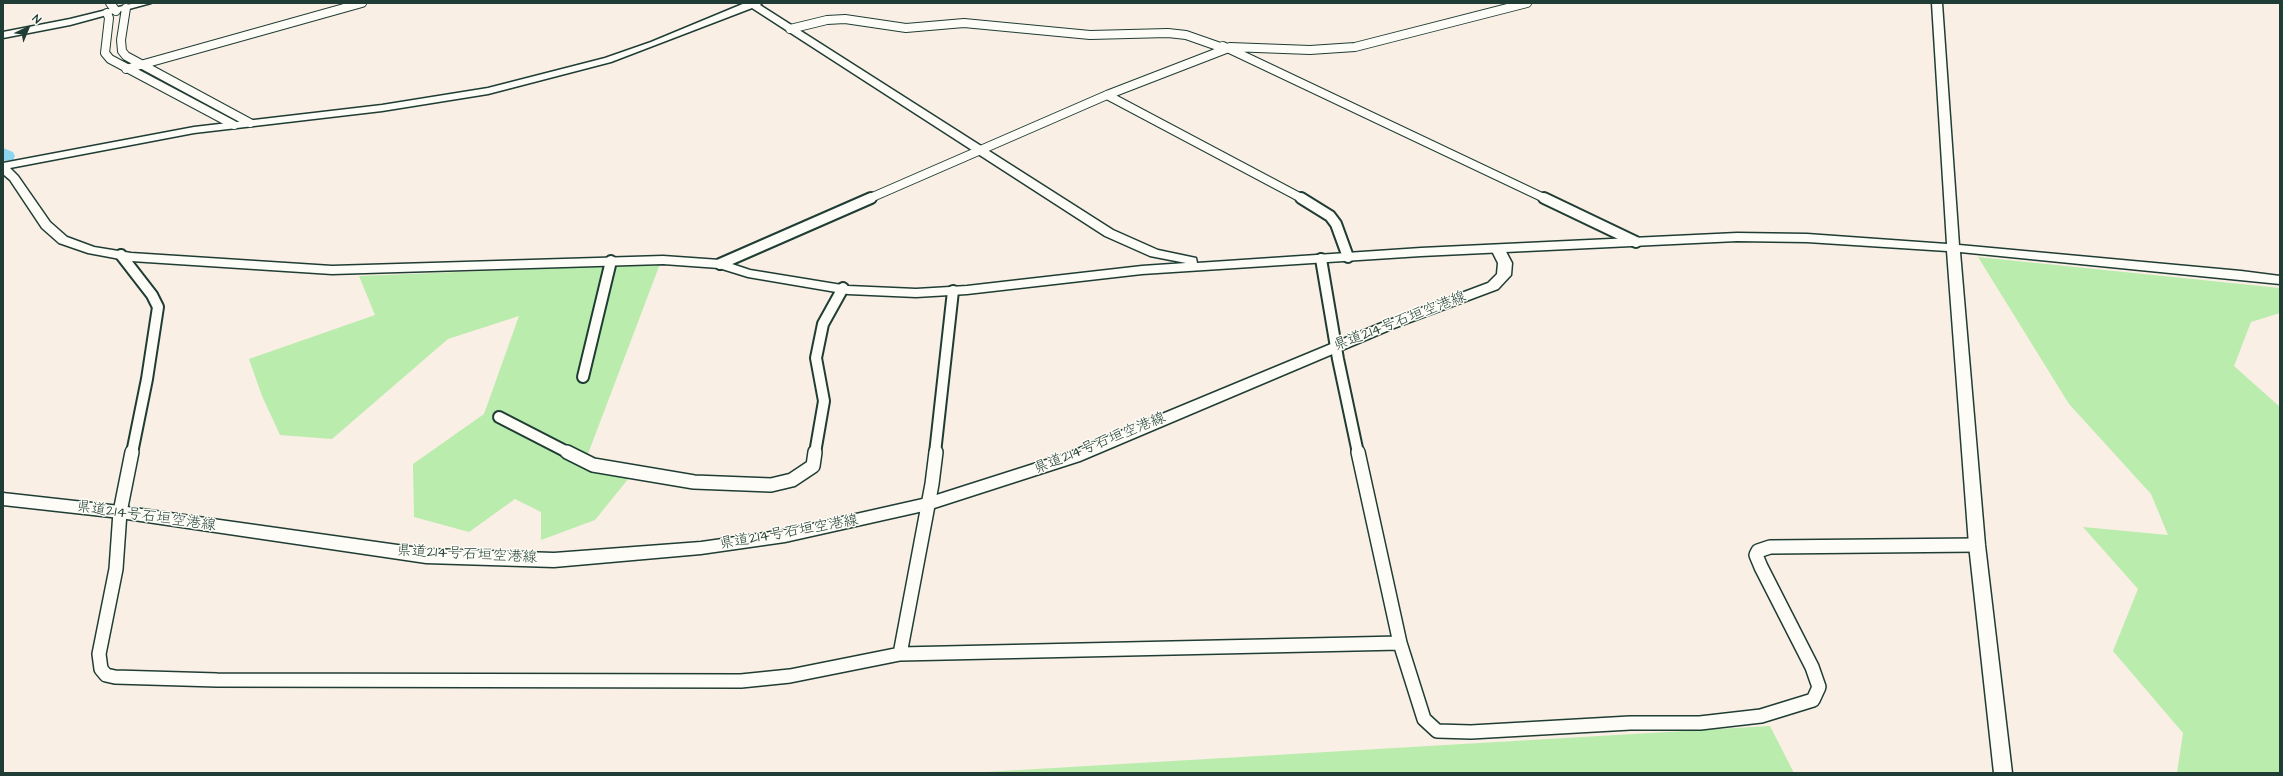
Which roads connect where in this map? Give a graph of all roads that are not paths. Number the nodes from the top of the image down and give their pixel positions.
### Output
1 (146, 3) edge
2 (362, 3) edge
3 (1527, 3) edge
4 (1937, 3) edge
5 (753, 4) edge
6 (126, 8) junction
7 (111, 9) edge
8 (790, 29) junction
9 (3, 35) edge
10 (1225, 48) junction
11 (141, 64) junction
12 (126, 69) junction
13 (1107, 95) junction
14 (250, 123) junction
15 (234, 125) junction
16 (979, 150) junction
17 (3, 167) edge
18 (1636, 242) junction
19 (1953, 248) junction
20 (1498, 249) junction
21 (121, 255) junction
22 (1348, 257) junction
23 (1321, 259) junction
24 (611, 261) junction
25 (720, 264) junction
26 (1222, 265) junction
27 (2280, 280) edge
28 (843, 288) junction
29 (953, 291) junction
30 (1336, 346) junction
31 (583, 377) dead end
32 (499, 417) dead end
33 (3, 499) edge
34 (928, 504) junction
35 (120, 512) junction
36 (1977, 545) junction
37 (1400, 643) junction
38 (900, 654) junction
39 (2004, 773) edge

1 - 6 street
2 - 11 street
3 - 10 street
4 - 19 street
5 - 8 street
5 - 14 street
6 - 7 street
6 - 11 street
7 - 9 street
7 - 12 street
8 - 10 street
8 - 16 street
10 - 13 street
10 - 18 street
11 - 12 street
11 - 14 street
12 - 15 street
13 - 16 street
13 - 22 street
14 - 15 street
15 - 17 street
16 - 25 street
16 - 26 street
17 - 21 street
18 - 19 street
18 - 20 street
19 - 27 street
19 - 36 street
20 - 22 street
20 - 30 main road, 県道214号石垣空港線
21 - 24 street
21 - 35 street
22 - 23 street
23 - 26 street
23 - 30 street
24 - 25 street
24 - 31 street
25 - 28 street
26 - 29 street
28 - 29 street
28 - 32 street
29 - 34 street
30 - 34 main road, 県道214号石垣空港線
30 - 37 street
33 - 35 main road, 県道214号石垣空港線
34 - 35 main road, 県道214号石垣空港線
34 - 38 street
35 - 38 street
36 - 37 street
36 - 39 street
37 - 38 street

